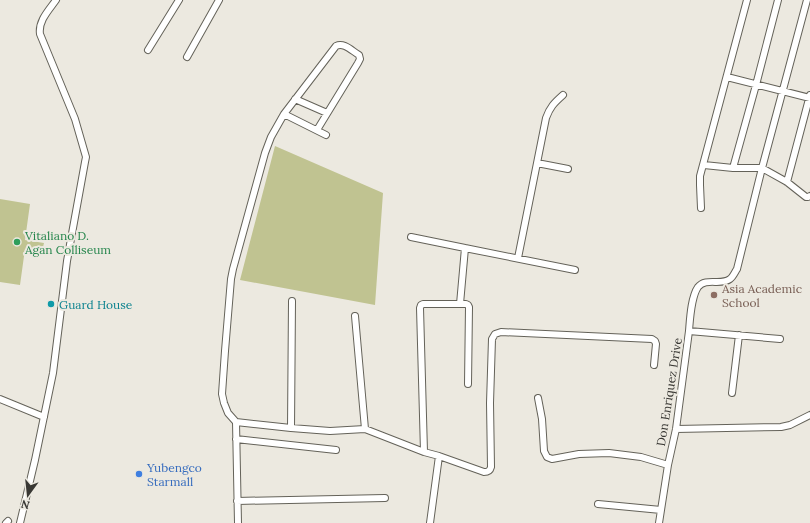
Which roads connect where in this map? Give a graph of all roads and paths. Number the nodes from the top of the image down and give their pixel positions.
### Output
1 (56, 0) edge
2 (179, 0) edge
3 (219, 0) edge
4 (748, 0) edge
5 (778, 0) edge
6 (807, 0) edge
7 (148, 50) dead end
8 (187, 57) dead end
9 (727, 77) junction
10 (756, 85) junction
11 (783, 92) junction
12 (562, 95) dead end
13 (810, 97) edge
14 (295, 99) junction
15 (327, 113) junction
16 (284, 114) junction
17 (318, 130) junction
18 (326, 135) dead end
19 (537, 163) junction
20 (704, 165) junction
21 (568, 168) dead end
22 (733, 168) junction
23 (762, 168) junction
24 (787, 182) junction
25 (810, 196) edge
26 (701, 208) dead end
27 (411, 237) dead end
28 (465, 248) junction
29 (518, 258) junction
30 (576, 270) dead end
31 (292, 301) dead end
32 (460, 304) junction
33 (355, 316) dead end
34 (689, 331) junction
35 (739, 335) junction
36 (780, 339) dead end
37 (654, 366) dead end
38 (468, 384) dead end
39 (732, 394) dead end
40 (0, 398) edge
41 (538, 398) dead end
42 (810, 415) edge
43 (44, 417) junction
44 (236, 422) junction
45 (291, 428) junction
46 (365, 429) junction
47 (676, 429) junction
48 (236, 439) junction
49 (336, 450) dead end
50 (424, 452) junction
51 (439, 456) junction
52 (668, 465) junction
53 (385, 498) dead end
54 (237, 501) junction
55 (598, 504) dead end
56 (661, 510) junction
57 (20, 523) edge
58 (238, 523) edge
59 (430, 523) edge
60 (659, 523) edge

1 - 43 street
2 - 7 street
3 - 8 street
4 - 9 street
5 - 10 street
6 - 11 street
9 - 10 street
9 - 20 street
10 - 11 street
10 - 22 street
11 - 13 street
11 - 23 street
12 - 19 street
13 - 24 street
14 - 15 street
14 - 15 street
14 - 16 street
15 - 17 street
16 - 17 street
16 - 44 street
17 - 18 street
19 - 21 street
19 - 29 street
20 - 22 street
20 - 26 street
22 - 23 street
23 - 24 street
23 - 34 street
24 - 25 street
27 - 28 street
28 - 29 street
28 - 32 street
29 - 30 street
31 - 45 street
32 - 38 street
32 - 50 street
33 - 46 street
34 - 35 street, Don Enriquez Drive
34 - 47 street, Don Enriquez Drive
35 - 36 street, Don Enriquez Drive
35 - 39 street
37 - 51 street
40 - 43 street
41 - 52 street
42 - 47 street
43 - 57 street
44 - 45 street
44 - 48 street
45 - 46 street
46 - 50 street
47 - 52 street, Don Enriquez Drive
48 - 49 street
48 - 54 street
50 - 51 street
51 - 59 street
52 - 56 street, Don Enriquez Drive
53 - 54 street
54 - 58 street
55 - 56 street
56 - 60 street, Don Enriquez Drive

